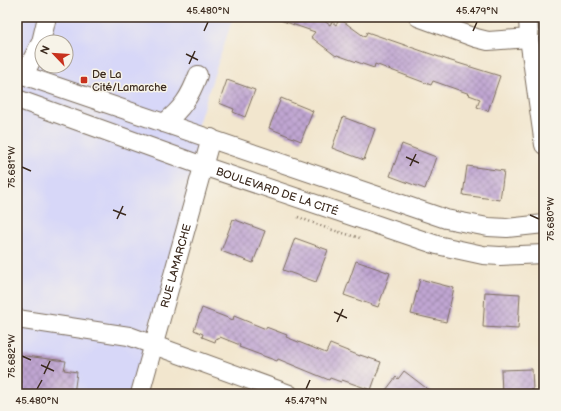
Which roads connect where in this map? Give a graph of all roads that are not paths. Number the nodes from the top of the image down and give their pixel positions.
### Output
1 (47, 17) edge
2 (418, 17) edge
3 (528, 17) edge
4 (529, 38) junction
5 (21, 74) edge
6 (198, 75) dead end
7 (17, 99) edge
8 (164, 123) junction
9 (211, 138) junction
10 (544, 145) edge
11 (203, 166) junction
12 (544, 224) edge
13 (544, 254) edge
14 (17, 318) edge
15 (152, 345) junction
16 (140, 394) edge
17 (289, 394) edge

1 - 5 street
2 - 4 street
3 - 4 street
4 - 10 street
5 - 8 street
6 - 8 street
7 - 11 street, BOULEVARD DE LA CITÉ
8 - 9 street
9 - 11 street, RUE LAMARCHE
9 - 12 street
11 - 13 street, BOULEVARD DE LA CITÉ
11 - 15 street, RUE LAMARCHE
14 - 15 street
15 - 16 street, RUE LAMARCHE
15 - 17 street

